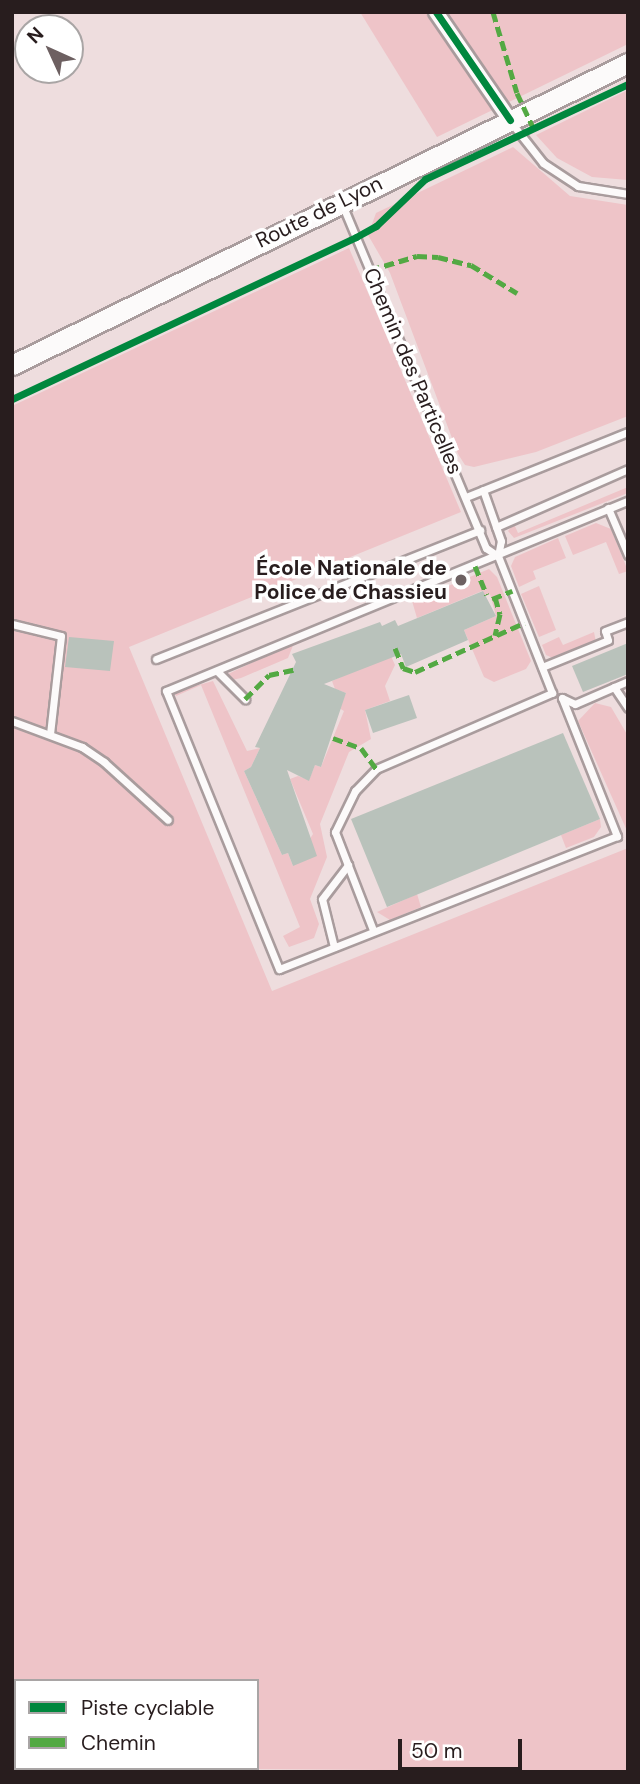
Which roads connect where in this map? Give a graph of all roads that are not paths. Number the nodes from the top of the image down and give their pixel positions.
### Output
1 (436, 12) edge
2 (628, 63) edge
3 (510, 120) junction
4 (628, 194) edge
5 (341, 201) junction
6 (12, 365) edge
7 (628, 432) edge
8 (628, 469) edge
9 (483, 490) junction
10 (466, 497) junction
11 (628, 500) edge
12 (608, 508) junction
13 (496, 527) junction
14 (480, 530) junction
15 (628, 555) edge
16 (498, 556) junction
17 (628, 622) edge
18 (12, 624) edge
19 (156, 659) dead end
20 (542, 667) junction
21 (217, 670) junction
22 (628, 681) edge
23 (614, 687) junction
24 (552, 693) junction
25 (562, 698) junction
26 (245, 699) dead end
27 (628, 708) edge
28 (12, 721) edge
29 (50, 734) junction
30 (168, 820) dead end
31 (348, 865) junction
32 (373, 930) junction
33 (334, 947) junction

1 - 3 street
2 - 3 main road, Route de Lyon
3 - 4 lane
3 - 5 main road, Route de Lyon
5 - 6 main road, Route de Lyon
5 - 10 lane, Chemin des Particelles
7 - 9 lane, Chemin des Particelles
8 - 13 lane
9 - 10 lane, Chemin des Particelles
9 - 13 lane
10 - 14 lane
11 - 12 lane
12 - 15 lane
12 - 16 lane
13 - 16 lane
14 - 16 lane
14 - 19 lane
16 - 20 lane
16 - 21 lane
17 - 20 lane
18 - 29 lane
20 - 24 lane
21 - 26 lane
21 - 33 lane
22 - 23 lane
23 - 25 lane
23 - 27 lane
24 - 25 lane
24 - 31 lane
25 - 32 lane
28 - 29 lane
29 - 30 lane
31 - 32 lane
31 - 33 lane
32 - 33 lane

